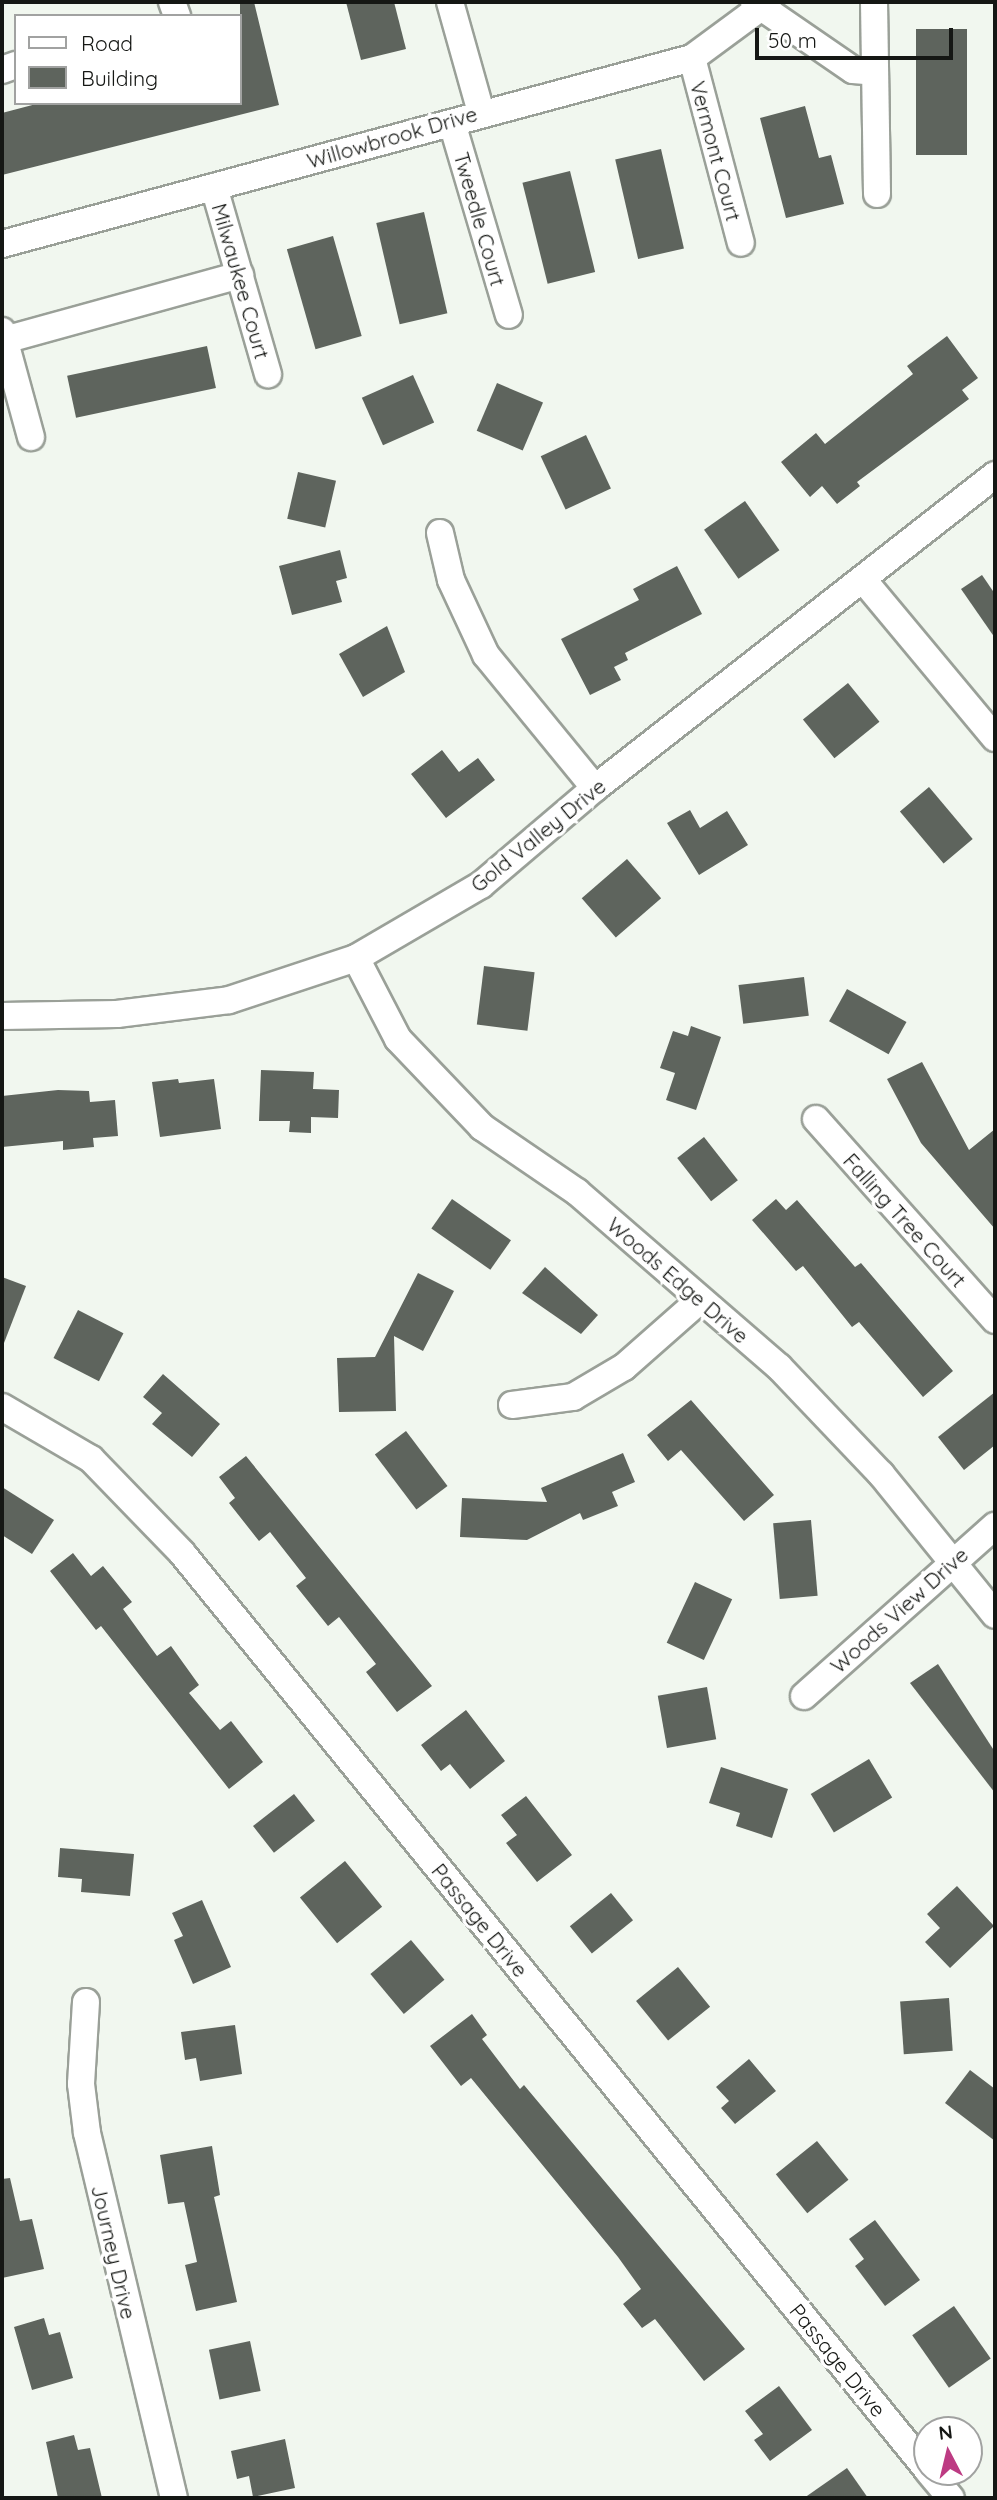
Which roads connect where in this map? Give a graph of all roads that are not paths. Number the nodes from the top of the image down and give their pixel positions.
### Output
1 (450, 2) edge
2 (874, 2) edge
3 (762, 3) edge
4 (692, 58) junction
5 (875, 72) junction
6 (481, 112) junction
7 (452, 123) junction
8 (215, 187) junction
9 (877, 194) dead end
10 (741, 243) dead end
11 (2, 244) edge
12 (240, 275) junction
13 (509, 315) dead end
14 (3, 336) edge
15 (268, 374) dead end
16 (31, 437) dead end
17 (995, 475) edge
18 (439, 533) dead end
19 (865, 582) junction
20 (995, 738) edge
21 (595, 788) junction
22 (356, 958) junction
23 (2, 1016) edge
24 (816, 1119) dead end
25 (700, 1300) junction
26 (995, 1320) edge
27 (512, 1405) dead end
28 (2, 1407) edge
29 (995, 1526) edge
30 (950, 1563) junction
31 (995, 1615) edge
32 (804, 1696) dead end
33 (86, 2002) dead end
34 (913, 2452) edge
35 (174, 2498) edge

1 - 6 street
2 - 5 street
3 - 4 street, Willowbrook Drive
3 - 5 street
4 - 6 street, Willowbrook Drive
4 - 10 street, Vermont Court
5 - 9 street
6 - 7 street, Willowbrook Drive
7 - 8 street, Willowbrook Drive
7 - 13 street, Tweedle Court
8 - 11 street, Willowbrook Drive
8 - 12 street, Milwaukee Court
12 - 14 street
12 - 15 street, Milwaukee Court
14 - 16 street
17 - 19 street, Gold Valley Drive
18 - 21 street
19 - 20 street
19 - 21 street, Gold Valley Drive
21 - 22 street, Gold Valley Drive
22 - 23 street, Gold Valley Drive
22 - 25 street, Woods Edge Drive
24 - 26 street, Falling Tree Court
25 - 27 street
25 - 30 street, Woods Edge Drive
28 - 34 street, Passage Drive
29 - 30 street, Woods View Drive
30 - 31 street, Woods Edge Drive
30 - 32 street, Woods View Drive
33 - 35 street, Journey Drive

